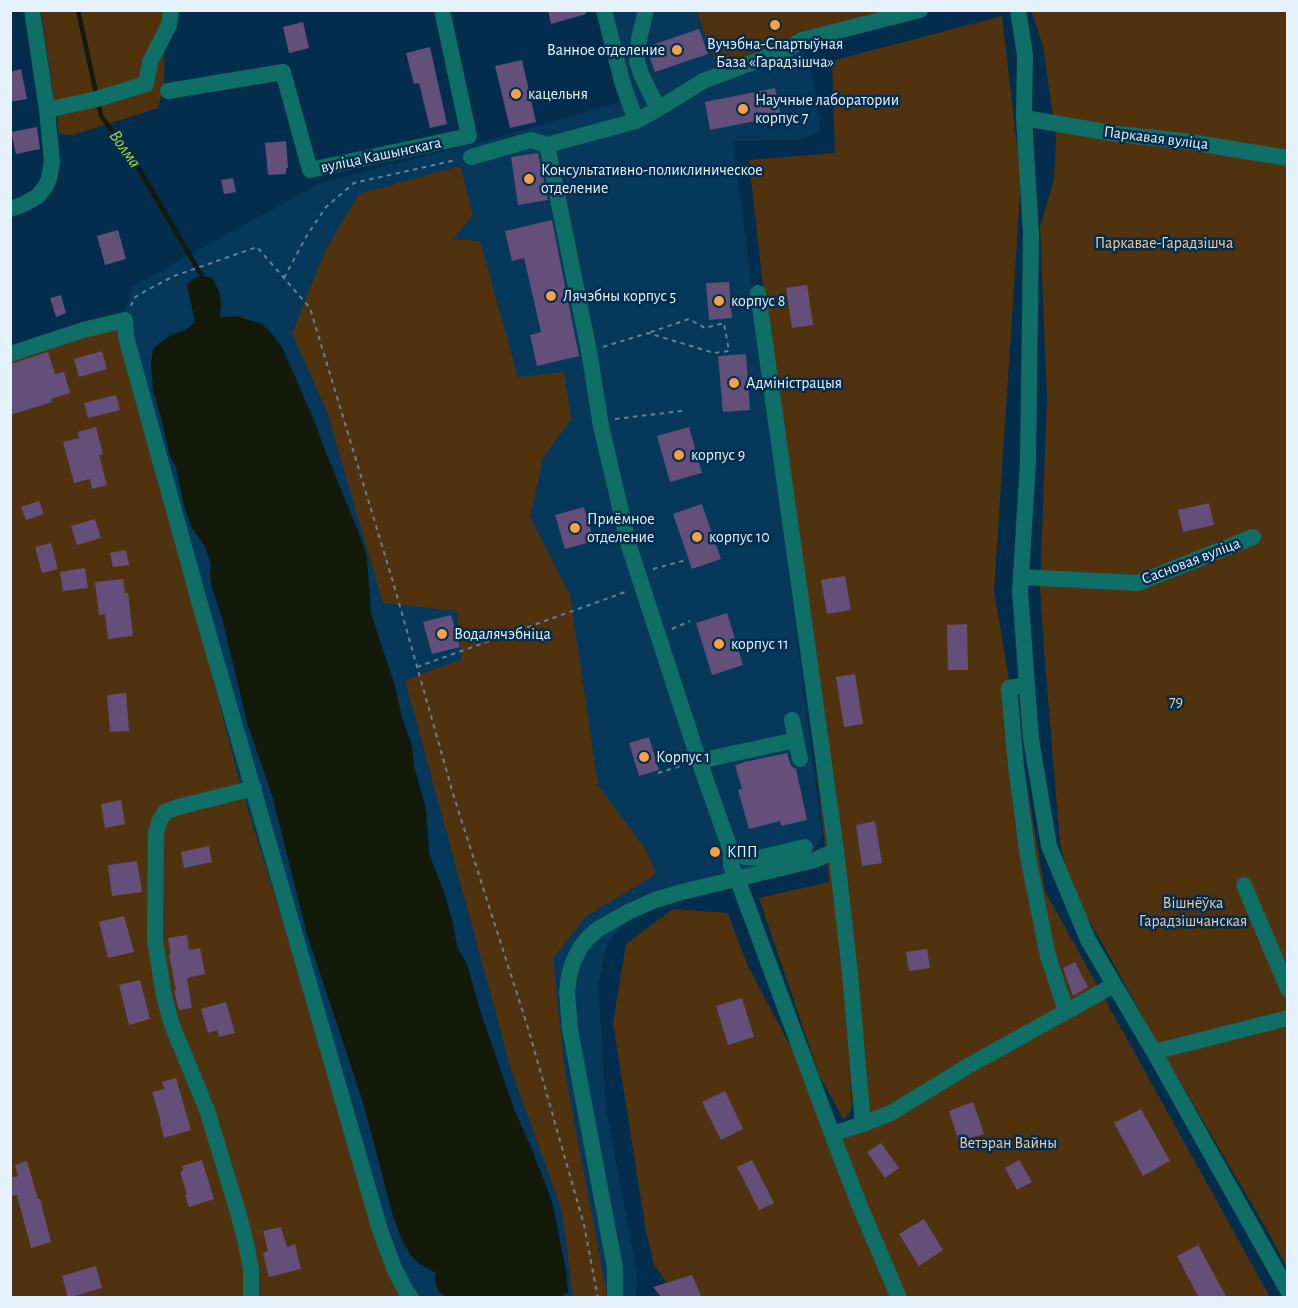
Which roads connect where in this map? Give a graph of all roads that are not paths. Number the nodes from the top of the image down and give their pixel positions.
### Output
1 (33, 10) edge
2 (171, 10) edge
3 (442, 10) edge
4 (604, 10) edge
5 (646, 10) edge
6 (920, 10) edge
7 (1018, 10) edge
8 (168, 91) dead end
9 (658, 109) junction
10 (47, 110) junction
11 (1024, 118) junction
12 (636, 121) junction
13 (547, 145) junction
14 (471, 157) road end
15 (1287, 158) edge
16 (10, 209) edge
17 (758, 293) dead end
18 (10, 354) edge
19 (1253, 537) dead end
20 (1021, 577) junction
21 (1027, 685) junction
22 (792, 720) dead end
23 (796, 740) junction
24 (800, 759) dead end
25 (699, 761) junction
26 (254, 788) junction
27 (805, 847) dead end
28 (836, 850) junction
29 (731, 851) junction
30 (737, 878) junction
31 (1244, 885) dead end
32 (1114, 985) junction
33 (1287, 989) edge
34 (1066, 1011) junction
35 (1287, 1018) edge
36 (1154, 1052) junction
37 (863, 1124) junction
38 (832, 1134) junction
39 (1287, 1291) edge
40 (251, 1298) edge
41 (411, 1298) edge
42 (615, 1298) edge
43 (899, 1298) edge

1 - 10 street
2 - 10 street
3 - 8 street, вуліца Кашынскага
4 - 12 street
5 - 9 street
6 - 9 street
7 - 11 street
9 - 12 street
10 - 16 street
11 - 15 street, Паркавая вуліца
11 - 20 street
12 - 13 street
13 - 14 street
13 - 25 street
17 - 28 street
18 - 26 street
19 - 20 street, Сасновая вуліца
20 - 21 street
21 - 32 street
21 - 34 street
22 - 23 street
23 - 24 street
23 - 25 street
25 - 29 street
26 - 40 street
26 - 41 street
27 - 29 street
28 - 30 street
28 - 37 street
29 - 30 street
30 - 38 street
30 - 42 street
31 - 33 street
32 - 34 street
32 - 36 street
34 - 37 street
35 - 36 street
36 - 39 street
37 - 38 street
38 - 43 street

